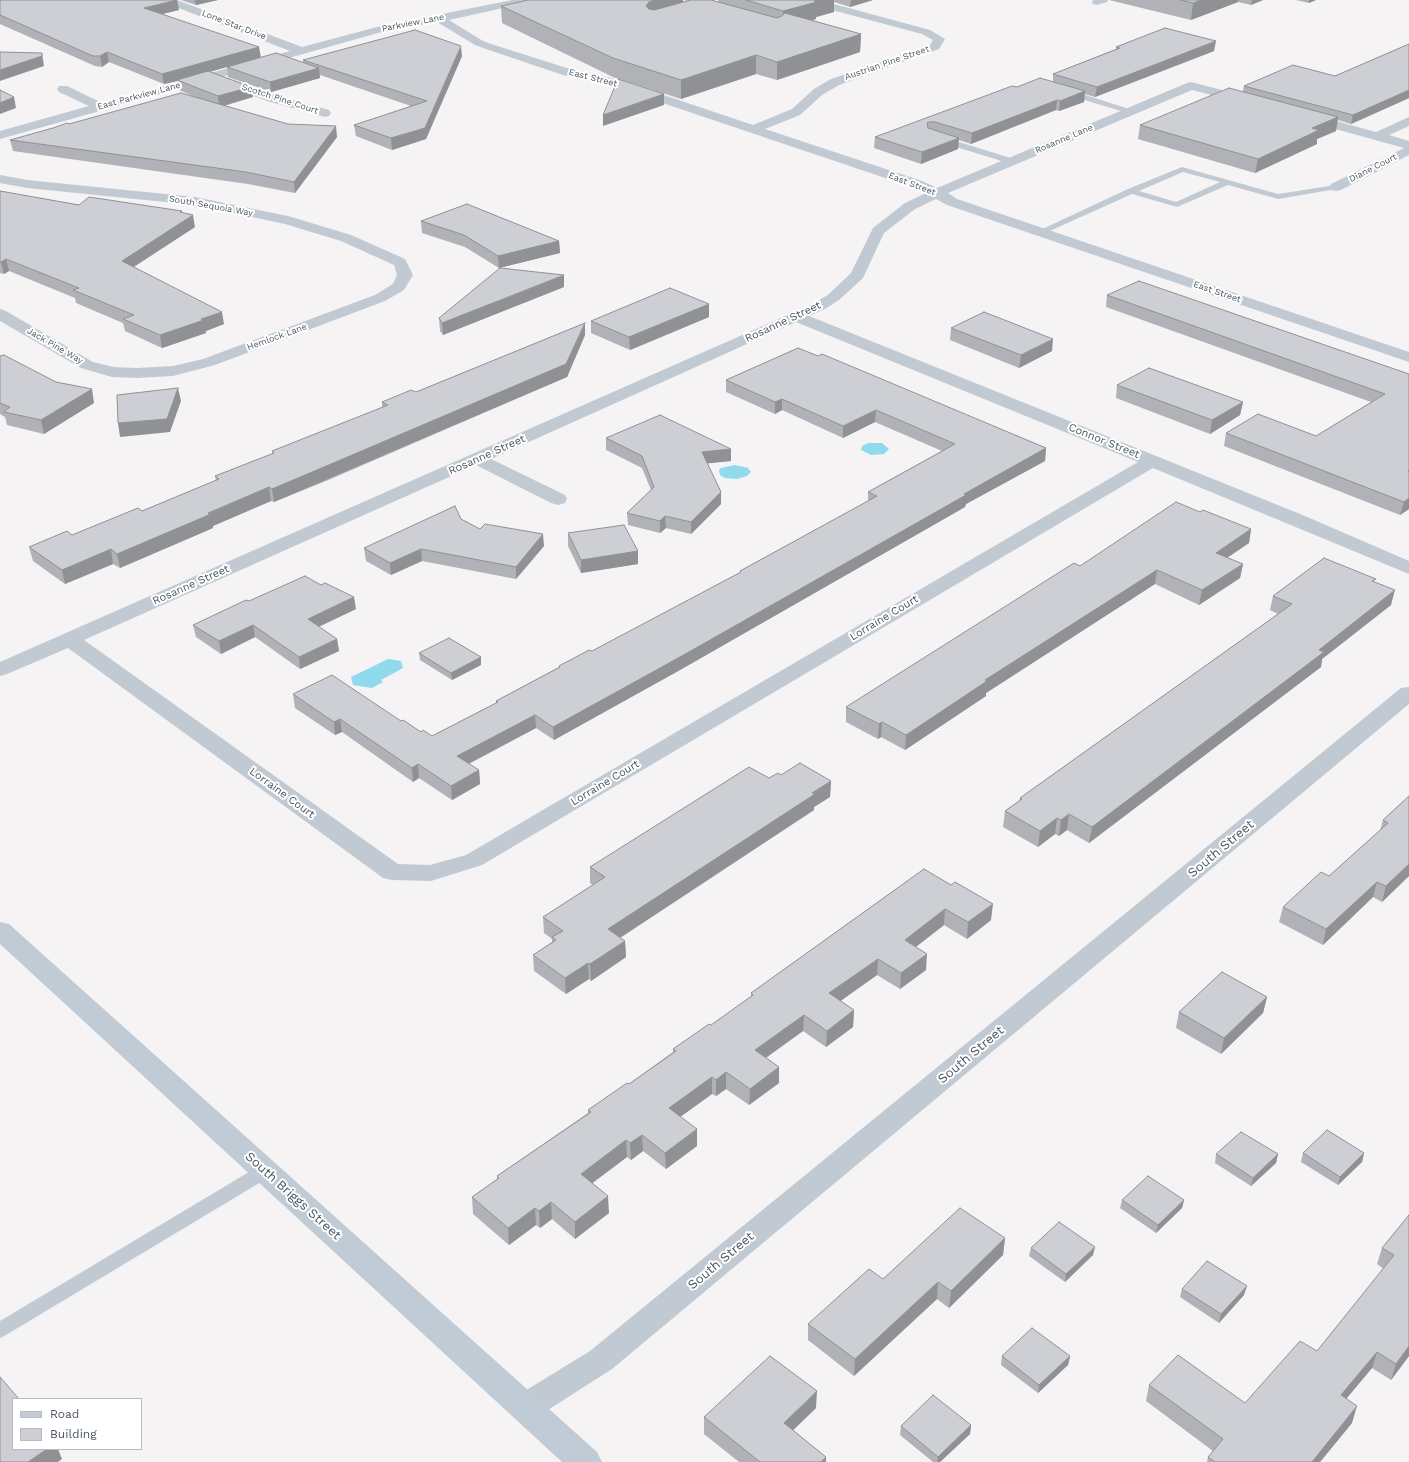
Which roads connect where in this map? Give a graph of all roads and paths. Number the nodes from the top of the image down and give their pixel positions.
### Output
1 (167, 0) edge
2 (526, 0) edge
3 (806, 0) edge
4 (438, 18) junction
5 (302, 51) junction
6 (212, 76) junction
7 (63, 89) dead end
8 (1056, 89) edge
9 (1258, 104) edge
10 (99, 106) junction
11 (1131, 111) junction
12 (325, 113) dead end
13 (1295, 114) edge
14 (1409, 121) edge
15 (753, 129) junction
16 (0, 135) edge
17 (1377, 136) junction
18 (939, 138) edge
19 (1409, 145) edge
20 (1409, 150) edge
21 (1011, 161) junction
22 (0, 179) edge
23 (1227, 182) junction
24 (1336, 187) joint
25 (1131, 191) junction
26 (937, 193) junction
27 (1040, 232) junction
28 (405, 275) joint
29 (0, 314) edge
30 (797, 317) junction
31 (1409, 357) edge
32 (137, 373) joint
33 (477, 459) junction
34 (1152, 461) junction
35 (558, 499) dead end
36 (1409, 568) edge
37 (69, 639) junction
38 (0, 670) edge
39 (1409, 693) edge
40 (0, 930) edge
41 (265, 1171) junction
42 (0, 1330) edge
43 (526, 1407) junction
44 (585, 1462) edge

1 - 5 street, Lone Star Drive
2 - 4 street, Parkview Lane
3 - 15 street, Austrian Pine Street
4 - 5 street, Parkview Lane
4 - 15 street, East Street
5 - 6 street, East Parkview Lane
6 - 10 street, East Parkview Lane
6 - 12 street, Scotch Pine Court
7 - 10 street
8 - 11 lane
9 - 11 street, Rosanne Lane
10 - 16 street, East Parkview Lane
11 - 21 street, Rosanne Lane
13 - 17 street
14 - 17 street
15 - 26 street, East Street
17 - 19 street
18 - 21 lane
20 - 24 street, Diane Court
21 - 26 street, Rosanne Lane
22 - 28 street, South Sequoia Way
23 - 24 lane
23 - 25 lane
23 - 25 lane
25 - 27 lane
26 - 27 street, East Street
26 - 30 street, Rosanne Street
27 - 31 street, East Street
28 - 32 street, Hemlock Lane
29 - 32 street, Jack Pine Way
30 - 33 street, Rosanne Street
30 - 34 street, Connor Street
33 - 35 street
33 - 37 street, Rosanne Street
34 - 36 street, Connor Street
34 - 37 street, Lorraine Court
37 - 38 street, Rosanne Street
39 - 43 street, South Street
40 - 41 street, South Briggs Street
41 - 42 lane
41 - 43 street, South Briggs Street
43 - 44 street, South Briggs Street

